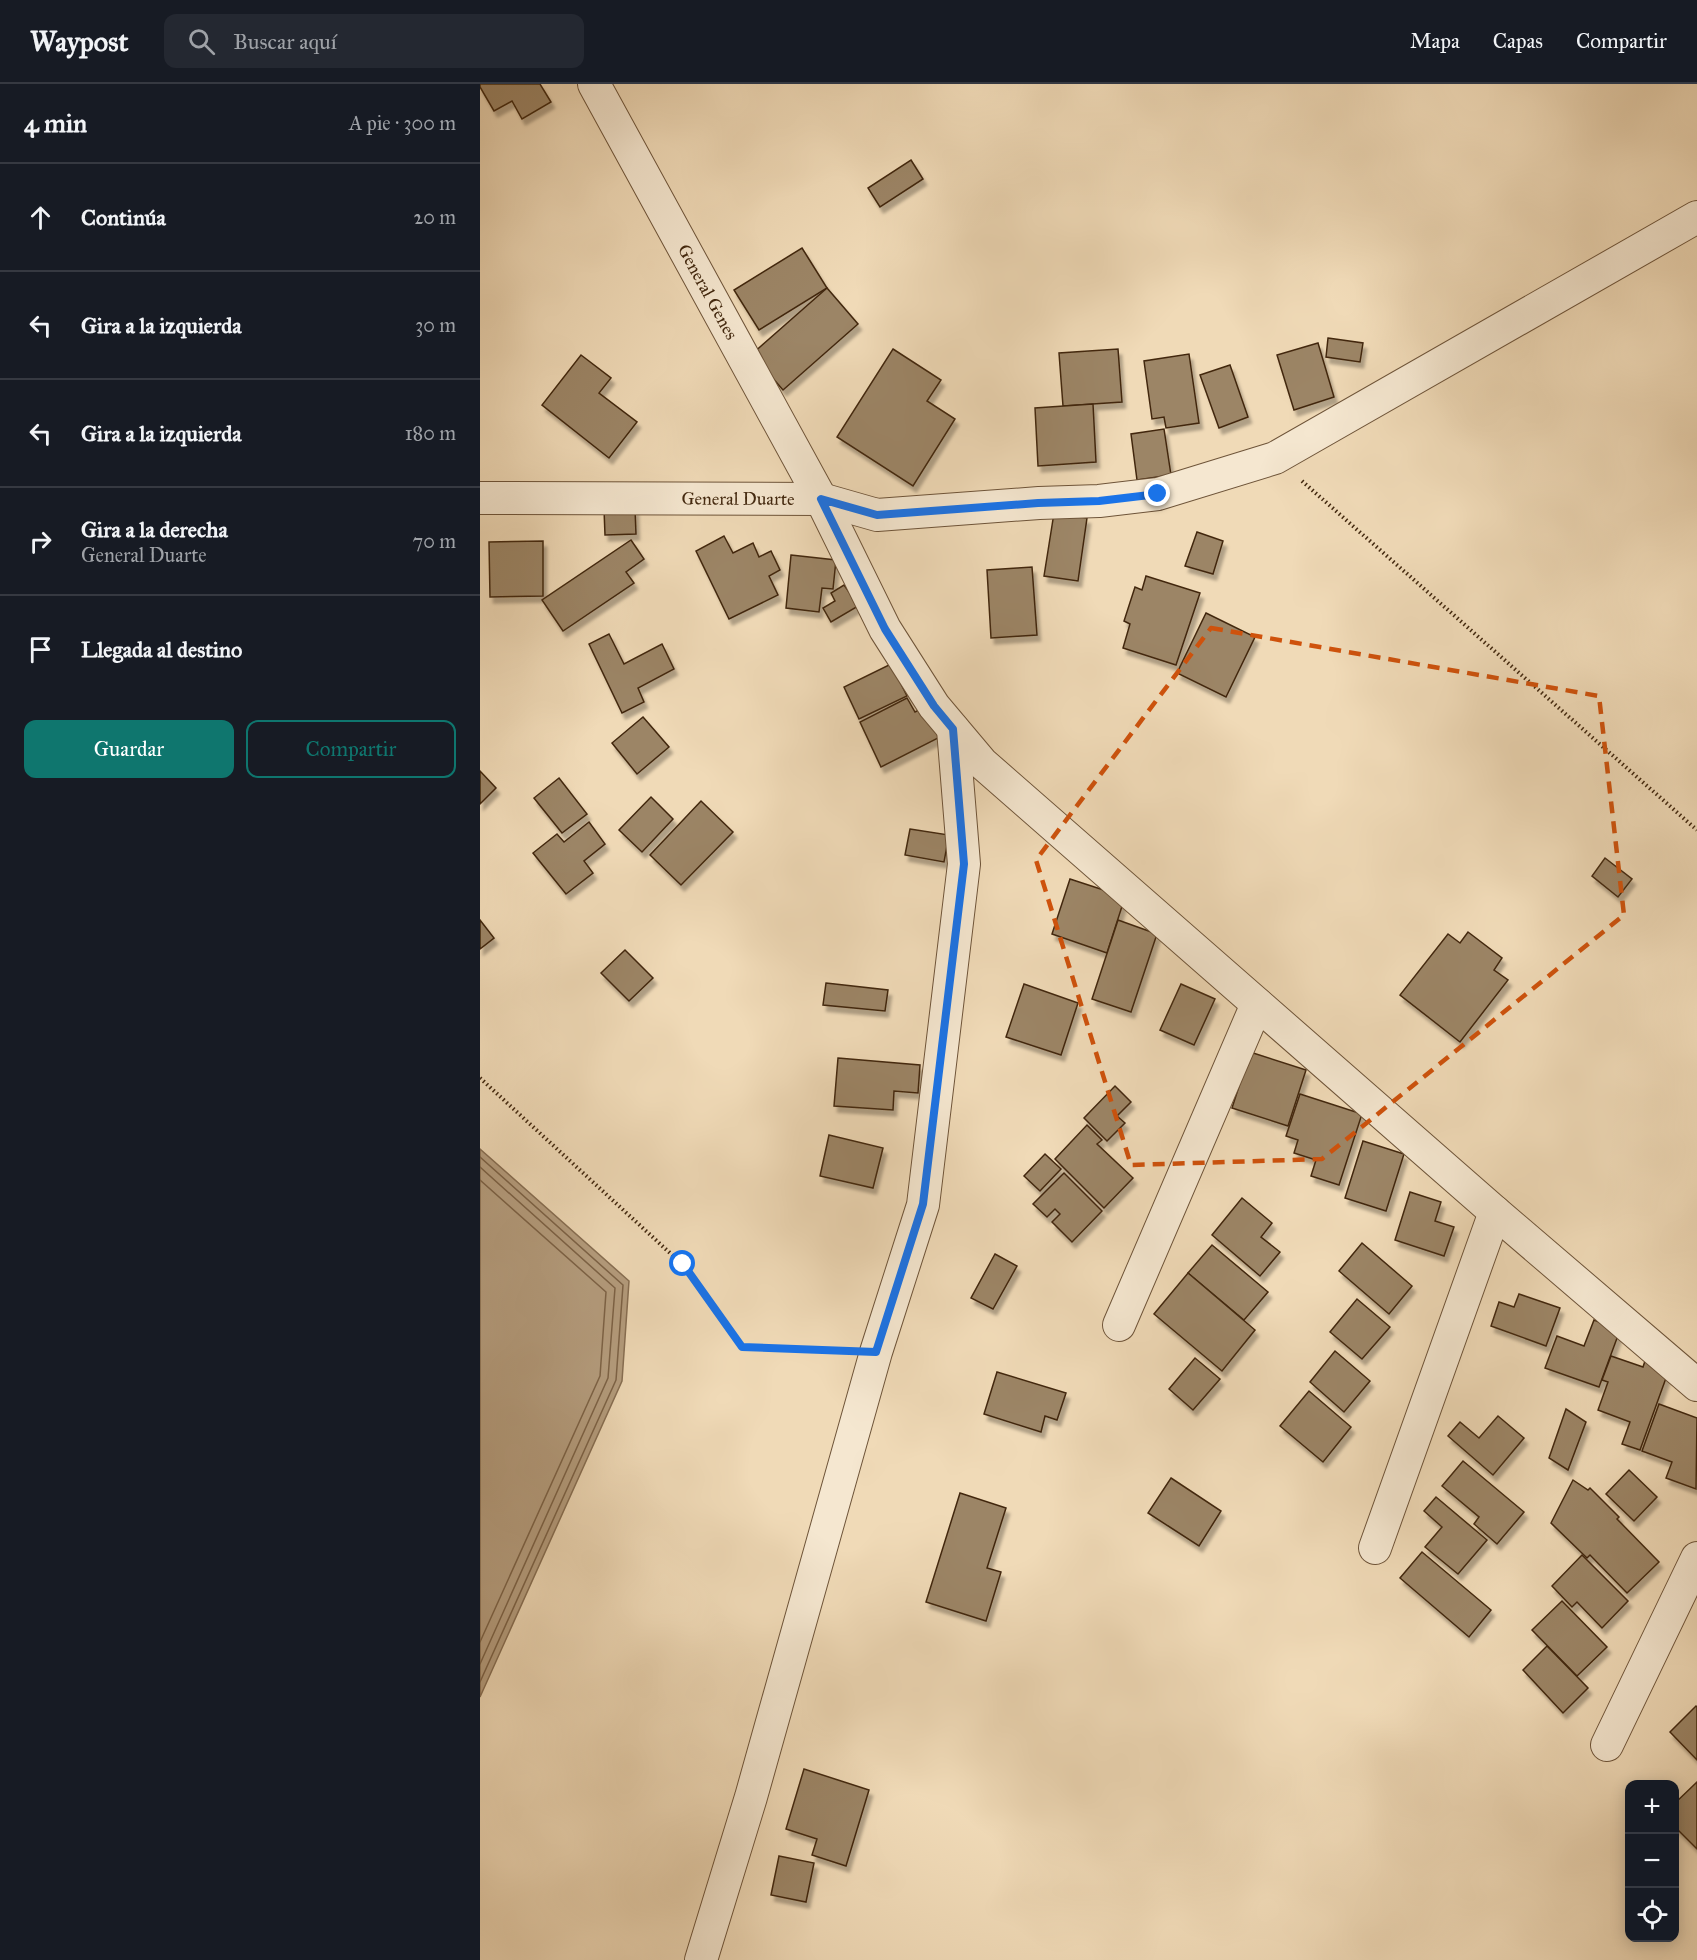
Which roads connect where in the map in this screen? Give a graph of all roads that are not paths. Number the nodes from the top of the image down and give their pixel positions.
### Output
1 (594, 84) edge
2 (1697, 217) edge
3 (480, 498) edge
4 (821, 499) junction
5 (953, 729) junction
6 (1257, 1004) junction
7 (1495, 1212) junction
8 (1119, 1325) dead end
9 (1697, 1384) edge
10 (1375, 1548) dead end
11 (1697, 1558) edge
12 (1607, 1745) dead end
13 (701, 1960) edge

1 - 4 street, General Genes
2 - 4 street, General Duarte
3 - 4 street, General Duarte
4 - 5 street, General Genes
5 - 6 street, General Genes
5 - 13 street
6 - 7 street, General Genes
6 - 8 street
7 - 9 street, General Genes
7 - 10 street
11 - 12 street

